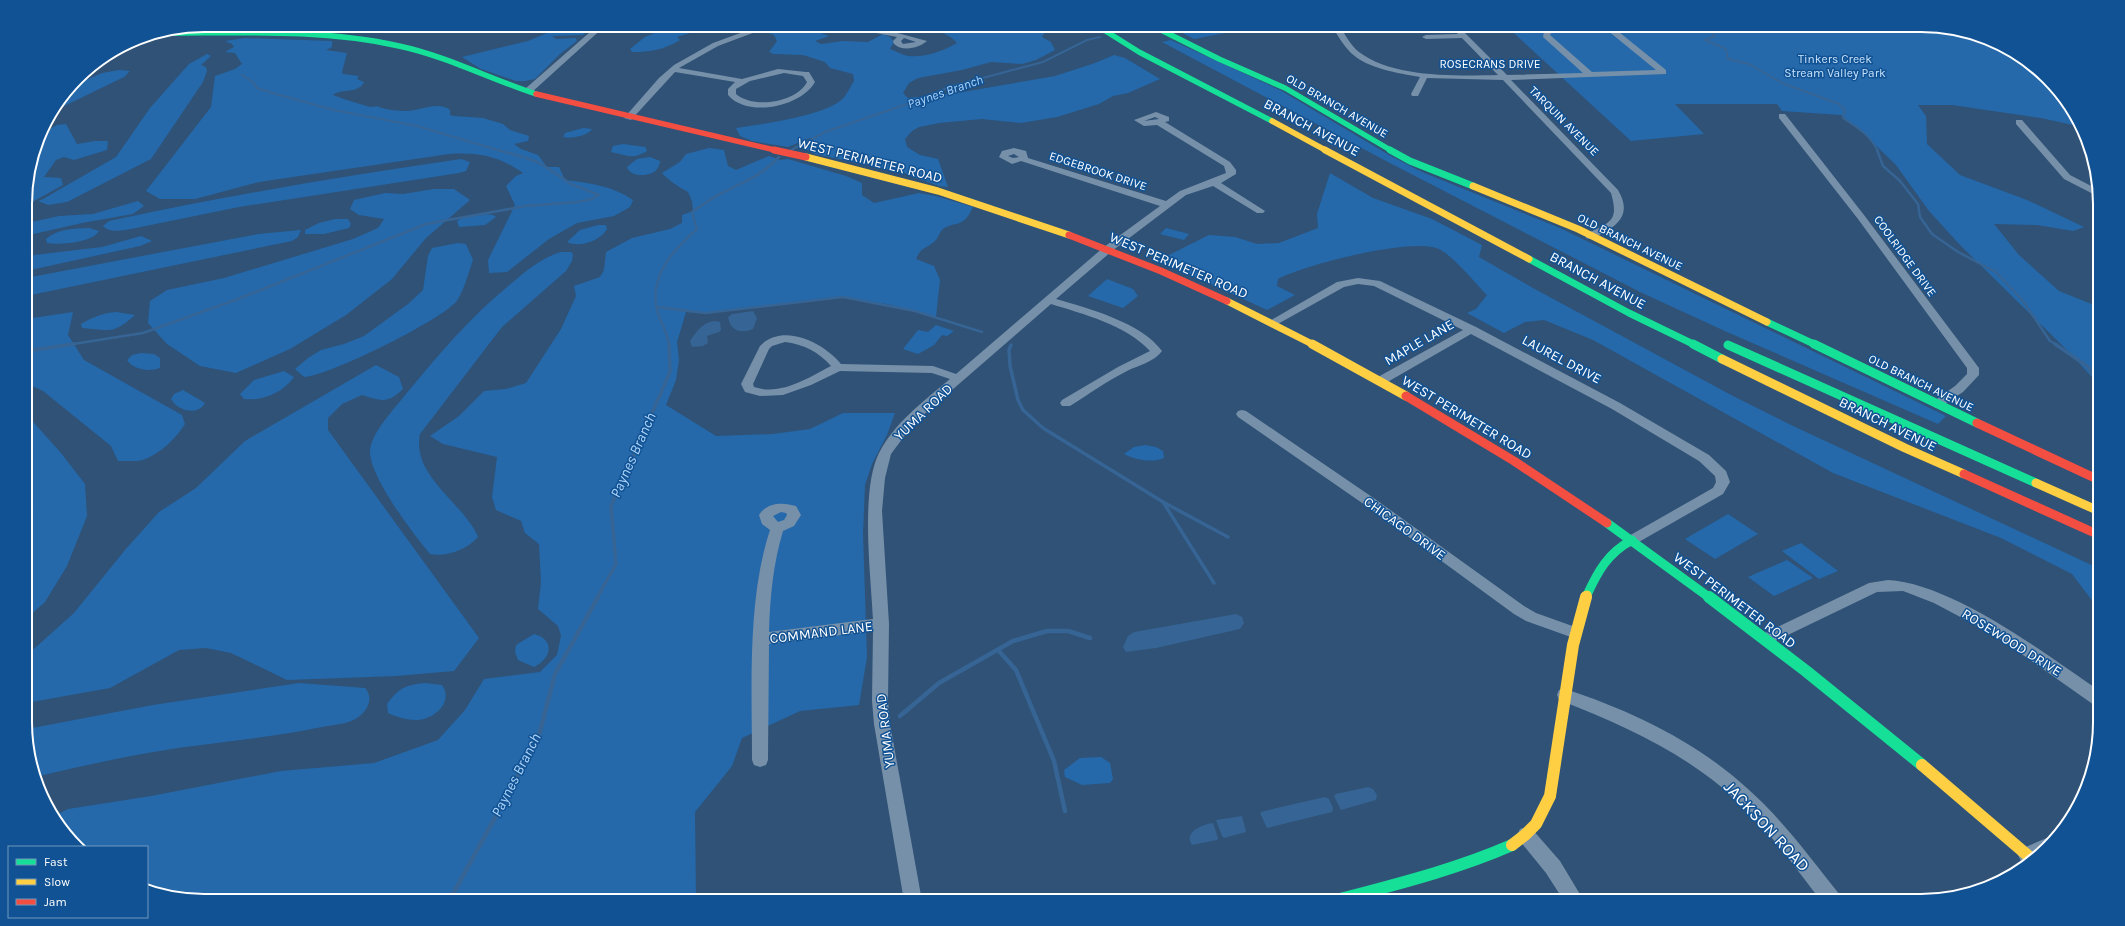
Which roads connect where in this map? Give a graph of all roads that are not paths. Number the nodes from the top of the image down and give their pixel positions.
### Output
1 (594, 32) edge
2 (750, 32) edge
3 (885, 32) edge
4 (1106, 32) edge
5 (1165, 32) edge
6 (1339, 32) edge
7 (1460, 32) edge
8 (1548, 32) dead end
9 (1613, 32) edge
10 (181, 33) edge
11 (1464, 36) junction
12 (901, 37) dead end
13 (1426, 37) dead end
14 (673, 69) junction
15 (1425, 75) junction
16 (1590, 75) junction
17 (1506, 78) junction
18 (741, 82) junction
19 (1218, 82) dead end
20 (528, 92) junction
21 (1416, 94) dead end
22 (1782, 116) dead end
23 (628, 118) junction
24 (1158, 122) dead end
25 (2018, 122) dead end
26 (1304, 128) dead end
27 (1022, 159) dead end
28 (1213, 182) junction
29 (2093, 191) edge
30 (1167, 205) junction
31 (1260, 211) dead end
32 (1590, 236) junction
33 (1108, 249) junction
34 (1048, 300) junction
35 (1272, 323) junction
36 (1472, 329) junction
37 (1721, 342) dead end
38 (838, 367) junction
39 (958, 378) junction
40 (1380, 381) junction
41 (1066, 403) dead end
42 (1936, 404) junction
43 (1242, 414) dead end
44 (2093, 477) edge
45 (2093, 508) edge
46 (777, 528) dead end
47 (2093, 532) edge
48 (1632, 540) junction
49 (881, 624) junction
50 (1573, 632) junction
51 (762, 639) junction
52 (1766, 639) junction
53 (1564, 695) junction
54 (2093, 695) edge
55 (760, 760) dead end
56 (1526, 835) junction
57 (2028, 856) edge
58 (912, 894) edge
59 (1359, 894) edge
60 (1570, 894) edge
61 (1828, 894) edge

1 - 20 street
2 - 14 street
3 - 12 street
4 - 47 main road, BRANCH AVENUE
5 - 32 main road, OLD BRANCH AVENUE
6 - 15 street, ROSECRANS DRIVE
7 - 11 street, TARQUIN AVENUE
8 - 16 street
9 - 16 street, ROSECRANS DRIVE
10 - 20 main road, WEST PERIMETER ROAD
11 - 13 street
11 - 17 street, TARQUIN AVENUE
14 - 18 street
14 - 23 street
15 - 17 street, ROSECRANS DRIVE
15 - 21 street
16 - 17 street, ROSECRANS DRIVE
17 - 32 street, TARQUIN AVENUE
18 - 18 street
19 - 26 main road, BRANCH AVENUE
20 - 23 main road, WEST PERIMETER ROAD
22 - 42 street, COOLRIDGE DRIVE
23 - 33 main road, WEST PERIMETER ROAD
24 - 28 street, YUMA ROAD
25 - 29 street
27 - 30 street, EDGEBROOK DRIVE
28 - 30 street, YUMA ROAD
28 - 31 street
30 - 33 street, YUMA ROAD
32 - 42 main road, OLD BRANCH AVENUE
33 - 34 street, YUMA ROAD
33 - 35 main road, WEST PERIMETER ROAD
34 - 39 street, YUMA ROAD
34 - 41 street
35 - 36 street, LAUREL DRIVE
35 - 40 main road, WEST PERIMETER ROAD
36 - 40 street, MAPLE LANE
36 - 48 street, LAUREL DRIVE
37 - 45 main road, BRANCH AVENUE
38 - 38 street
38 - 39 street
39 - 49 street, YUMA ROAD
40 - 48 main road, WEST PERIMETER ROAD
42 - 44 main road, OLD BRANCH AVENUE
43 - 50 street, CHICAGO DRIVE
46 - 51 street, COMMAND LANE
48 - 50 main road
48 - 52 main road, WEST PERIMETER ROAD
49 - 51 street, COMMAND LANE
49 - 58 street, YUMA ROAD
50 - 53 main road
51 - 55 street, COMMAND LANE
52 - 54 street, ROSEWOOD DRIVE
52 - 57 main road, WEST PERIMETER ROAD
53 - 56 main road
53 - 61 street, JACKSON ROAD
56 - 59 main road
56 - 60 street

